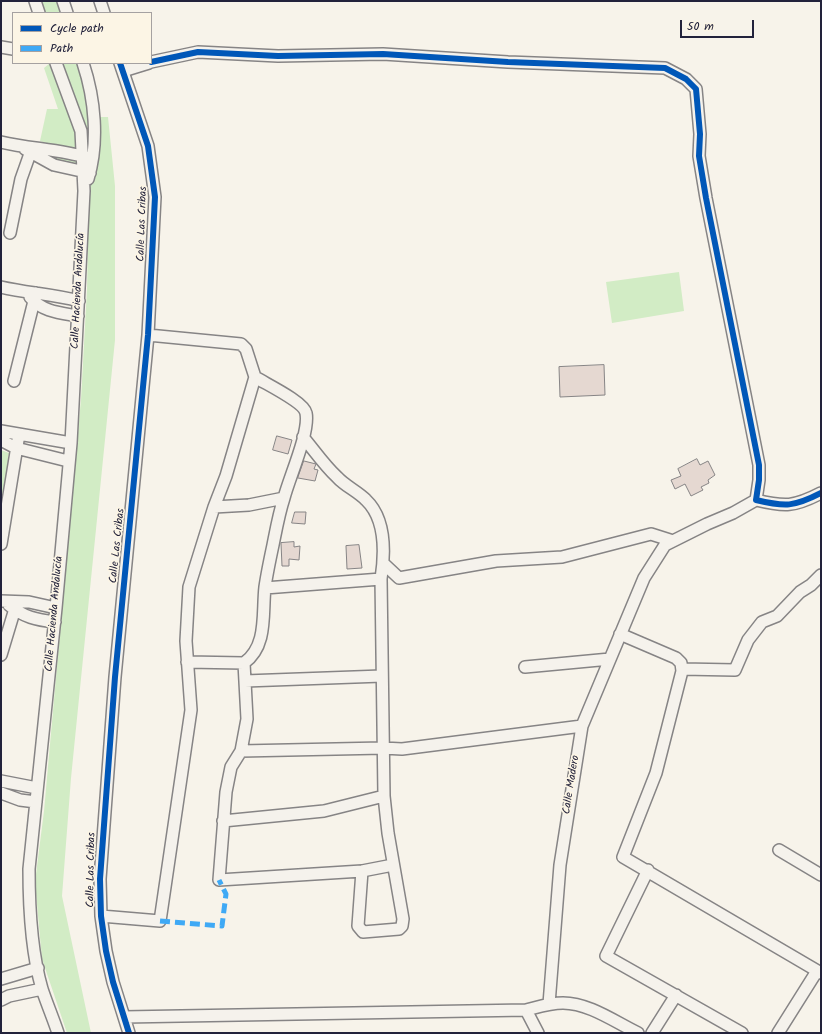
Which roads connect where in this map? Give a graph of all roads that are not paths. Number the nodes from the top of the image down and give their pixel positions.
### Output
1 (35, 1) edge
2 (63, 1) edge
3 (100, 1) edge
4 (39, 12) edge
5 (66, 12) edge
6 (104, 12) edge
7 (1, 46) edge
8 (12, 49) edge
9 (152, 63) edge
10 (56, 64) edge
11 (83, 64) edge
12 (143, 64) edge
13 (122, 67) edge
14 (94, 120) junction
15 (78, 121) junction
16 (1, 142) edge
17 (29, 149) junction
18 (57, 150) junction
19 (87, 157) junction
20 (54, 166) junction
21 (87, 172) junction
22 (10, 233) dead end
23 (1, 287) edge
24 (50, 295) junction
25 (32, 296) junction
26 (79, 301) junction
27 (46, 309) junction
28 (78, 316) junction
29 (148, 335) junction
30 (255, 377) junction
31 (14, 381) dead end
32 (1, 431) edge
33 (19, 434) junction
34 (303, 437) junction
35 (1, 440) edge
36 (71, 443) junction
37 (16, 448) junction
38 (68, 461) junction
39 (821, 493) edge
40 (284, 498) junction
41 (756, 500) junction
42 (214, 507) junction
43 (673, 541) junction
44 (1, 544) edge
45 (383, 563) junction
46 (821, 575) edge
47 (381, 579) junction
48 (265, 588) junction
49 (29, 602) junction
50 (9, 604) edge
51 (56, 608) junction
52 (25, 616) junction
53 (55, 622) junction
54 (620, 634) junction
55 (1, 655) edge
56 (610, 659) junction
57 (187, 662) junction
58 (244, 663) junction
59 (525, 667) dead end
60 (682, 669) junction
61 (382, 676) junction
62 (245, 680) junction
63 (582, 726) junction
64 (384, 748) junction
65 (241, 751) junction
66 (5, 781) edge
67 (37, 788) junction
68 (3, 794) edge
69 (384, 796) junction
70 (36, 802) junction
71 (223, 821) junction
72 (779, 850) dead end
73 (393, 865) junction
74 (648, 870) junction
75 (362, 871) junction
76 (821, 875) edge
77 (101, 916) junction
78 (38, 968) junction
79 (819, 972) edge
80 (3, 979) edge
81 (42, 988) junction
82 (676, 995) junction
83 (5, 998) edge
84 (549, 1004) junction
85 (526, 1010) junction
86 (124, 1017) junction
87 (58, 1033) edge
88 (129, 1033) edge
89 (538, 1033) edge
90 (638, 1033) edge
91 (652, 1033) edge
92 (742, 1033) edge
93 (778, 1033) edge

1 - 4 street
2 - 5 street
3 - 6 street
7 - 8 street
9 - 41 street
10 - 15 street
11 - 14 street
12 - 13 street
13 - 29 street, Calle Las Cribas
14 - 15 street
14 - 19 street
15 - 19 street
16 - 17 street
17 - 18 street
17 - 20 street
17 - 22 street
18 - 19 street
18 - 20 street
19 - 21 street, Calle Hacienda Andalucía
20 - 21 street
21 - 26 street, Calle Hacienda Andalucía
23 - 25 street
24 - 25 street
24 - 26 street
24 - 27 street
25 - 27 street
25 - 31 street
26 - 28 street, Calle Hacienda Andalucía
27 - 28 street
28 - 36 street, Calle Hacienda Andalucía
29 - 30 street
29 - 77 street, Calle Las Cribas
30 - 34 street
30 - 42 street
32 - 33 street
33 - 36 street
33 - 37 street
34 - 40 street
34 - 45 street
35 - 37 street
36 - 38 street, Calle Hacienda Andalucía
37 - 38 street
37 - 44 street
38 - 51 street, Calle Hacienda Andalucía
39 - 41 street
40 - 42 street
40 - 48 street
41 - 43 street, Calle Madero
42 - 57 street
43 - 45 street
43 - 54 street, Calle Madero
45 - 47 street
46 - 60 street
47 - 48 street
47 - 61 street
48 - 58 street
49 - 50 street
49 - 51 street
49 - 52 street
50 - 52 street
50 - 55 street
51 - 53 street, Calle Hacienda Andalucía
52 - 53 street
53 - 67 street, Calle Hacienda Andalucía
54 - 56 street, Calle Madero
54 - 60 street
56 - 59 street
56 - 63 street, Calle Madero
57 - 58 street
57 - 77 street
58 - 62 street
60 - 74 street
61 - 62 street
61 - 64 street
62 - 65 street
63 - 64 street
63 - 84 street, Calle Madero
64 - 65 street
64 - 69 street
65 - 71 street
66 - 67 street
66 - 68 street
67 - 70 street, Calle Hacienda Andalucía
68 - 70 street
69 - 71 street
69 - 73 street
70 - 78 street, Calle Hacienda Andalucía
71 - 75 street
72 - 76 street
73 - 75 street
73 - 75 street
74 - 79 street
74 - 82 street
77 - 86 street, Calle Las Cribas
78 - 80 street
78 - 81 street, Calle Hacienda Andalucía
79 - 93 street
80 - 83 street
81 - 83 street
81 - 87 street, Calle Hacienda Andalucía
82 - 91 street
82 - 92 street
84 - 85 street
84 - 90 street
85 - 86 street
85 - 89 street
86 - 88 street, Calle Las Cribas

